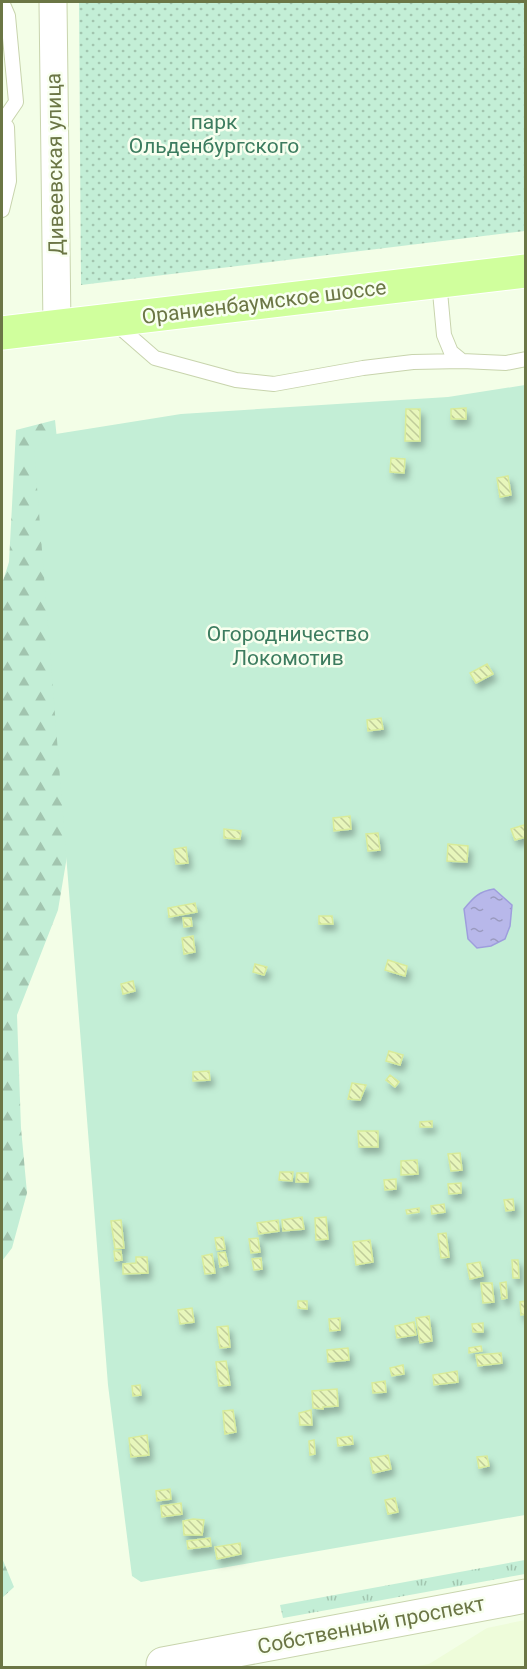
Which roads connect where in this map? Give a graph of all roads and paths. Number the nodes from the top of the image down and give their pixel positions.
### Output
1 (2, 2) edge
2 (53, 2) edge
3 (2, 121) edge
4 (2, 210) edge
5 (525, 271) edge
6 (439, 281) junction
7 (112, 320) junction
8 (57, 327) junction
9 (2, 333) edge
10 (525, 359) edge
11 (462, 361) junction
12 (525, 1596) edge
13 (157, 1666) edge

1 - 3 lane
2 - 8 street, Дивеевская улица
3 - 4 lane
5 - 6 main road, Ораниенбаумское шоссе
6 - 7 main road, Ораниенбаумское шоссе
6 - 11 lane
7 - 8 main road, Ораниенбаумское шоссе
7 - 11 lane
8 - 9 main road, Ораниенбаумское шоссе
10 - 11 lane
12 - 13 street, Собственный проспект

